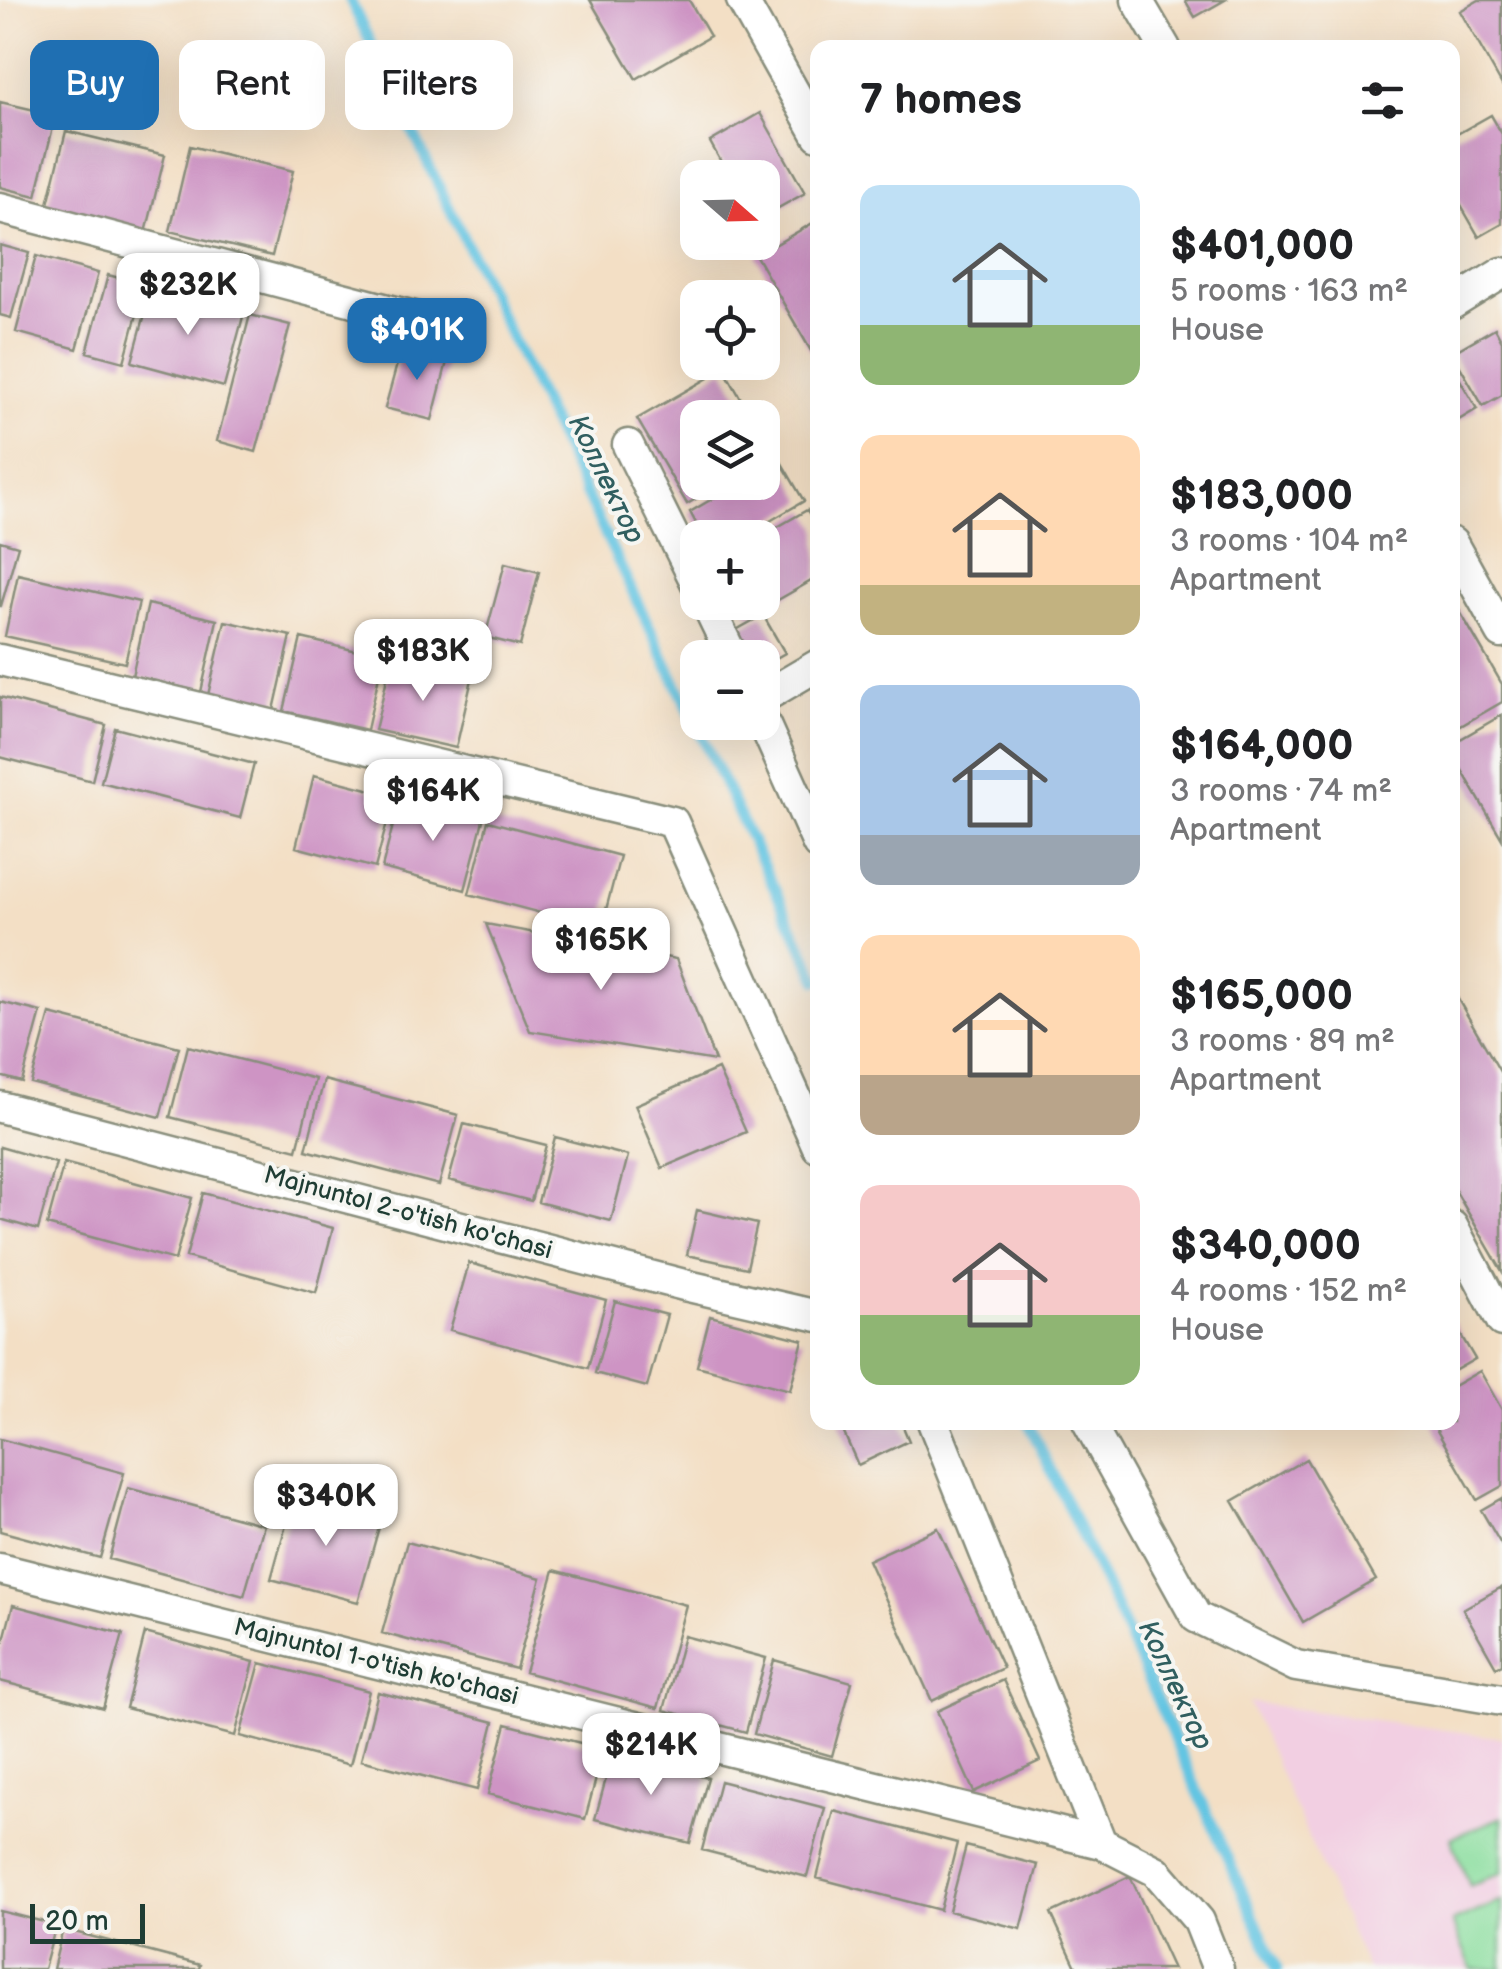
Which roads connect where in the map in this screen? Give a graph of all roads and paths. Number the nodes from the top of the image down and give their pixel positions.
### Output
1 (742, 0) edge
2 (1137, 0) edge
3 (1160, 40) edge
4 (810, 122) edge
5 (0, 208) edge
6 (1502, 273) edge
7 (1460, 299) edge
8 (442, 324) dead end
9 (628, 445) dead end
10 (680, 550) edge
11 (1460, 557) edge
12 (1502, 633) edge
13 (0, 660) edge
14 (810, 669) edge
15 (780, 687) edge
16 (771, 740) edge
17 (810, 826) edge
18 (0, 1106) edge
19 (810, 1129) edge
20 (1460, 1241) edge
21 (810, 1314) edge
22 (1502, 1321) edge
23 (936, 1430) edge
24 (1092, 1430) edge
25 (0, 1569) edge
26 (1502, 1700) edge
27 (1100, 1843) junction
28 (1218, 1969) edge

1 - 4 street
2 - 3 street
5 - 8 street
6 - 7 street
9 - 10 street
11 - 12 street
13 - 19 street
14 - 15 street
16 - 17 street
18 - 21 street, Majnuntol 2-o'tish ko'chasi
20 - 22 street
23 - 27 street
24 - 26 street
25 - 27 street, Majnuntol 1-o'tish ko'chasi
27 - 28 street, Majnuntol 1-o'tish ko'chasi

